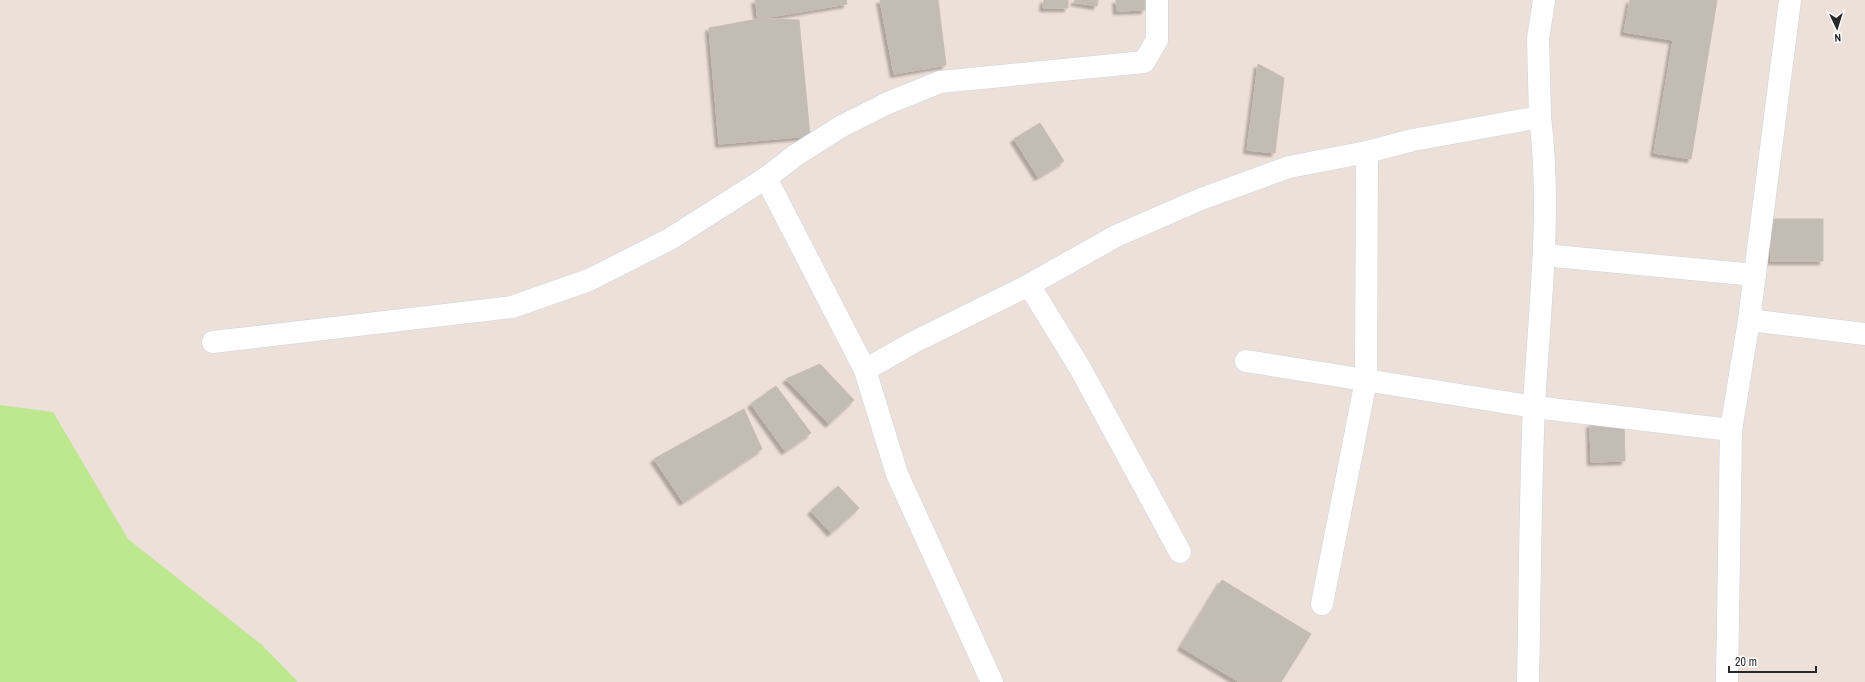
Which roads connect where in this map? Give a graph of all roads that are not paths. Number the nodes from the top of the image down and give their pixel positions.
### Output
1 (1157, 0) edge
2 (1544, 0) edge
3 (1790, 0) edge
4 (1540, 117) junction
5 (1367, 152) junction
6 (766, 178) junction
7 (1544, 255) junction
8 (1755, 275) junction
9 (1029, 286) junction
10 (1749, 320) junction
11 (1865, 334) edge
12 (213, 342) dead end
13 (1246, 361) dead end
14 (866, 370) junction
15 (1366, 380) junction
16 (1534, 407) junction
17 (1731, 430) junction
18 (1180, 552) dead end
19 (1322, 604) dead end
20 (992, 682) edge
21 (1528, 682) edge
22 (1727, 682) edge

1 - 6 street
2 - 4 street
3 - 8 street
4 - 5 street
4 - 7 street
5 - 9 street
5 - 15 street
6 - 12 street
6 - 14 street
7 - 8 street
7 - 16 street
8 - 10 street
9 - 14 street
9 - 18 street
10 - 11 street
10 - 17 street
13 - 15 street
14 - 20 street
15 - 16 street
15 - 19 street
16 - 17 street
16 - 21 street
17 - 22 street

